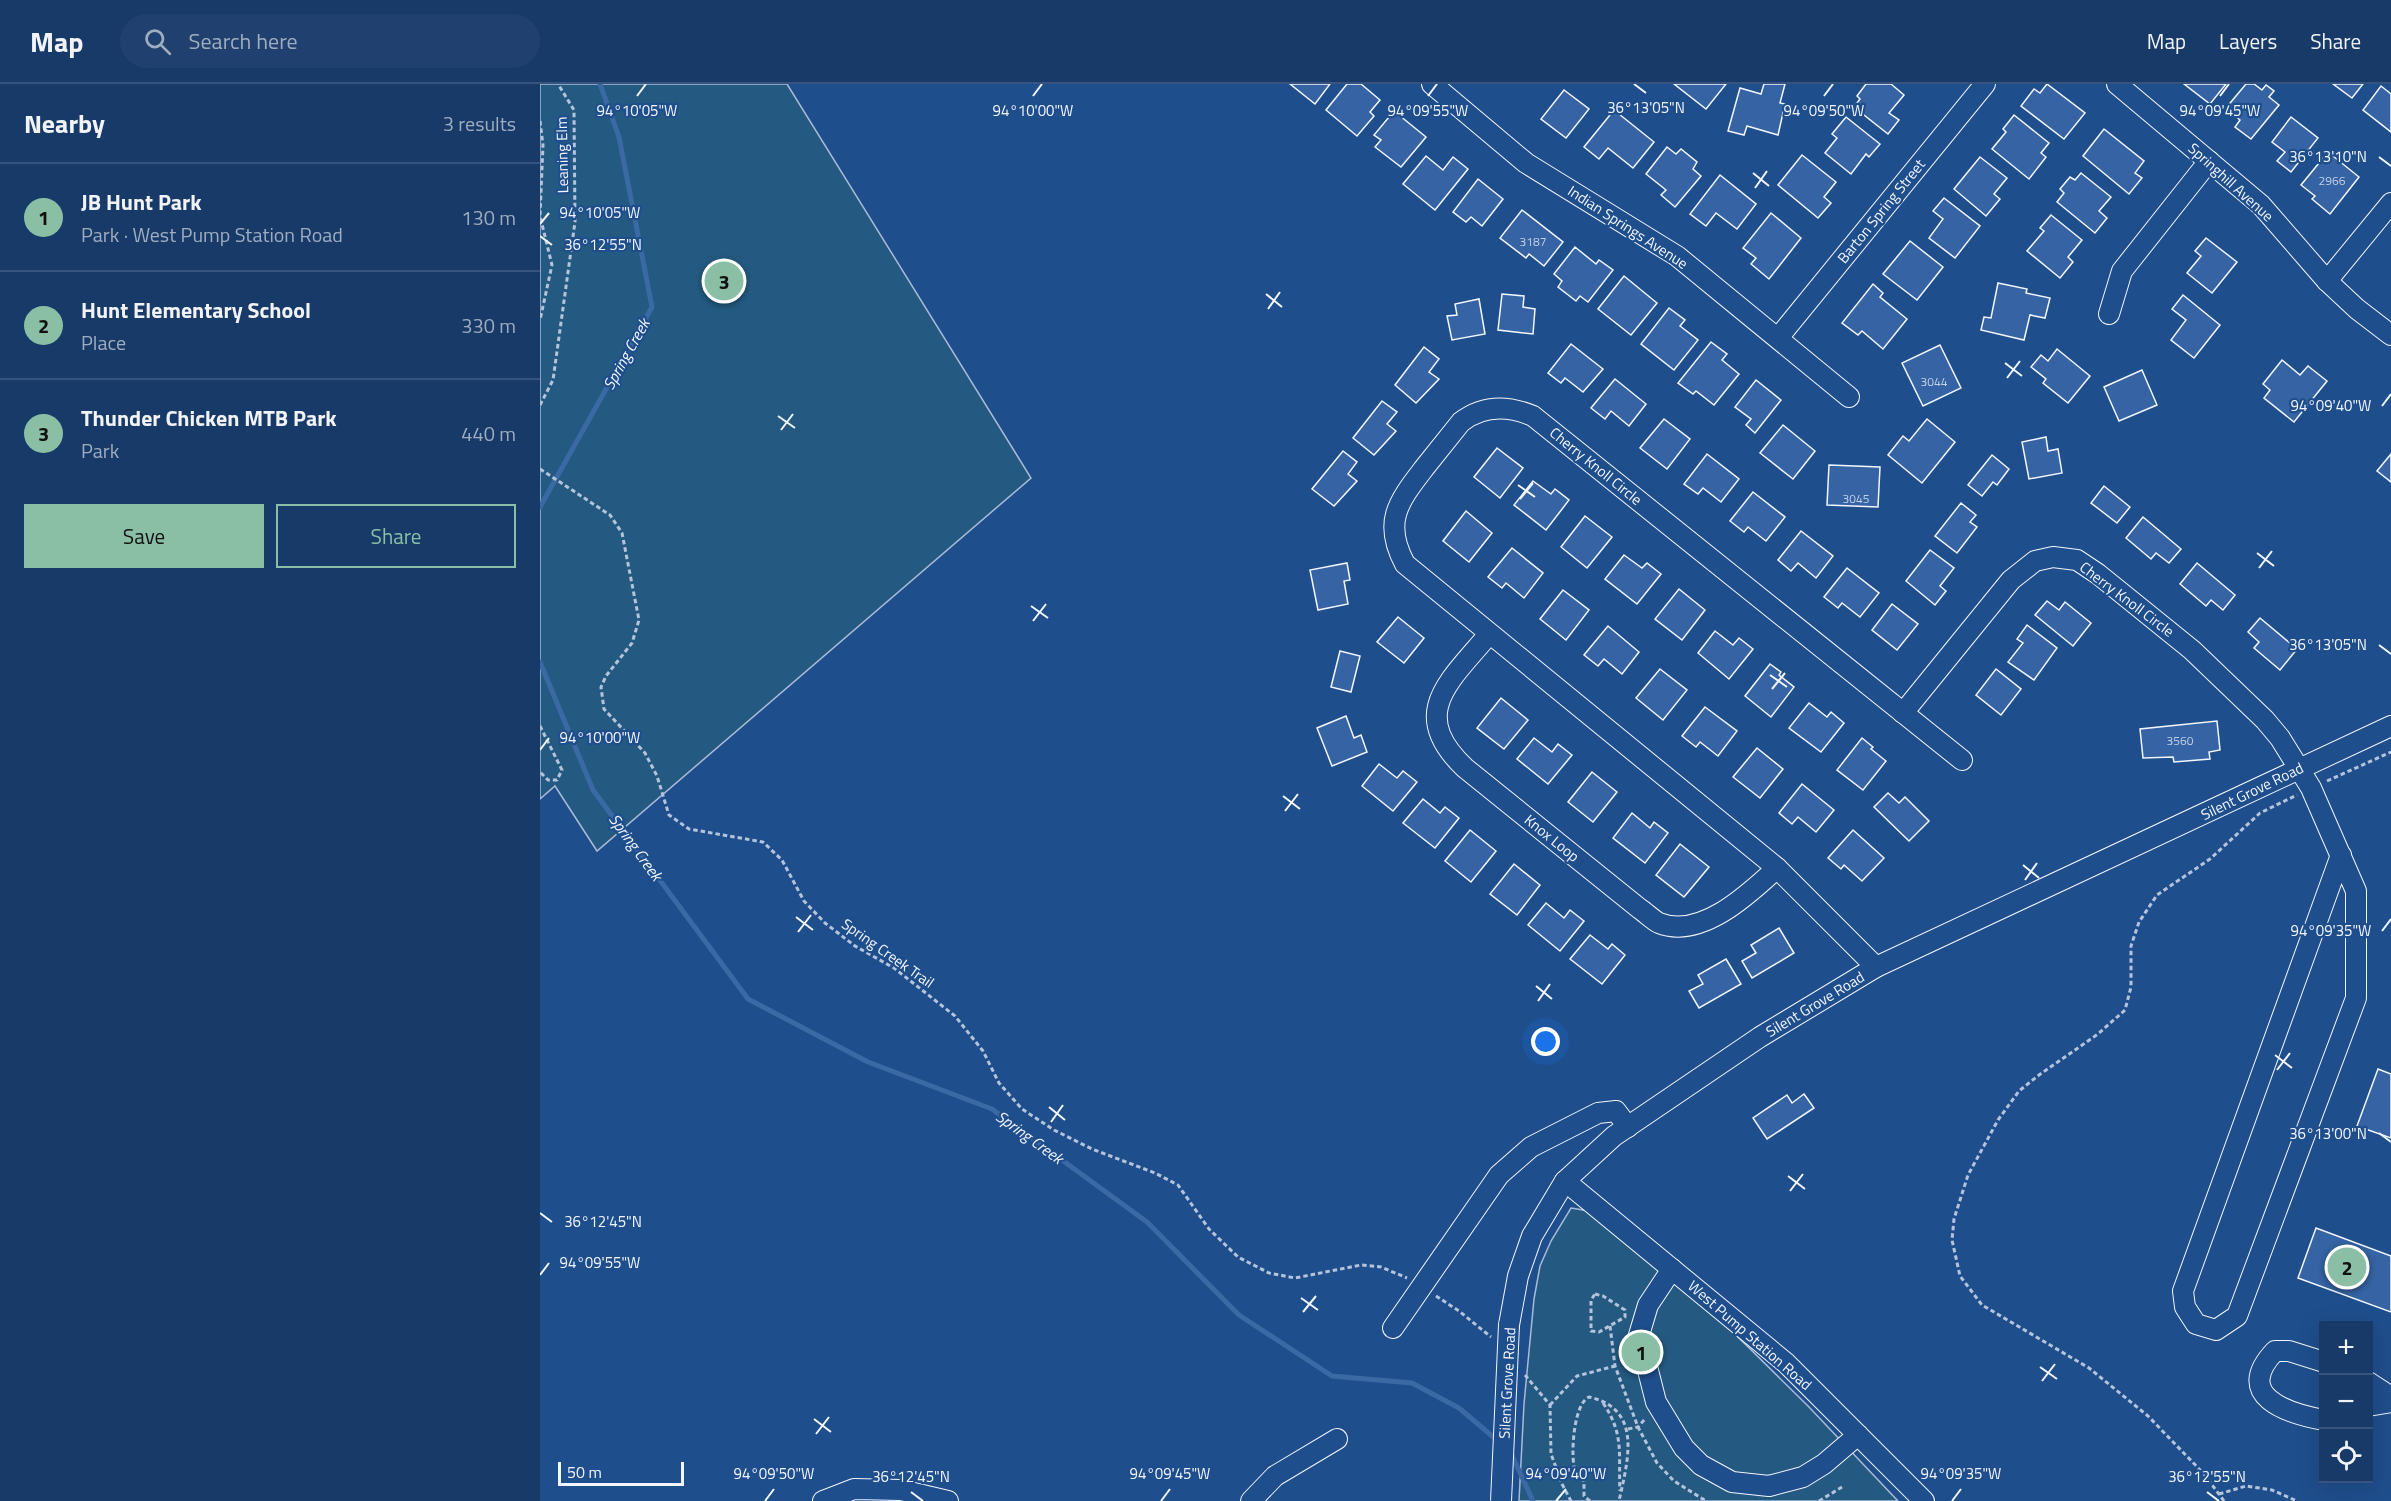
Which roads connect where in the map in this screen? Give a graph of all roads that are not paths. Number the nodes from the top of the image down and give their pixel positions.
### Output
1 (1432, 84) edge
2 (1985, 84) edge
3 (2117, 84) edge
4 (2209, 161) junction
5 (2391, 203) edge
6 (2327, 281) junction
7 (2109, 314) dead end
8 (2391, 335) edge
9 (1778, 338) junction
10 (1848, 398) dead end
11 (1489, 634) junction
12 (1904, 713) junction
13 (2391, 726) edge
14 (1962, 760) dead end
15 (2300, 768) junction
16 (2341, 855) junction
17 (1777, 868) junction
18 (1876, 967) junction
19 (1628, 1126) junction
20 (1565, 1181) junction
21 (1672, 1269) junction
22 (1393, 1328) dead end
23 (2319, 1360) edge
24 (2373, 1385) edge
25 (2391, 1397) edge
26 (2391, 1402) edge
27 (2373, 1405) edge
28 (2319, 1419) edge
29 (1858, 1435) junction
30 (1337, 1439) dead end
31 (823, 1501) edge
32 (948, 1501) edge
33 (1251, 1501) edge
34 (1501, 1501) edge
35 (1924, 1501) edge

1 - 9 street, Indian Springs Avenue
2 - 9 street, Barton Spring Street
3 - 4 street, Springhill Avenue
4 - 6 street, Springhill Avenue
4 - 7 street
5 - 6 street
6 - 8 street, Springhill Avenue
9 - 10 street, Indian Springs Avenue
11 - 12 street, Cherry Knoll Circle
11 - 17 street, Cherry Knoll Circle
11 - 17 street, Knox Loop
12 - 14 street
12 - 15 street, Cherry Knoll Circle
13 - 15 street, Silent Grove Road
15 - 16 street, Cherry Knoll Circle
15 - 18 street, Silent Grove Road
16 - 16 street, Cherry Knoll Circle
17 - 18 street, Cherry Knoll Circle
18 - 19 street, Silent Grove Road
19 - 20 street, Silent Grove Road
19 - 22 street
20 - 21 street, West Pump Station Road
20 - 34 street, Silent Grove Road, bridge
21 - 29 street, West Pump Station Road
21 - 29 street
23 - 28 street
24 - 25 street
26 - 27 street
29 - 35 street, West Pump Station Road
30 - 33 street
31 - 32 street

